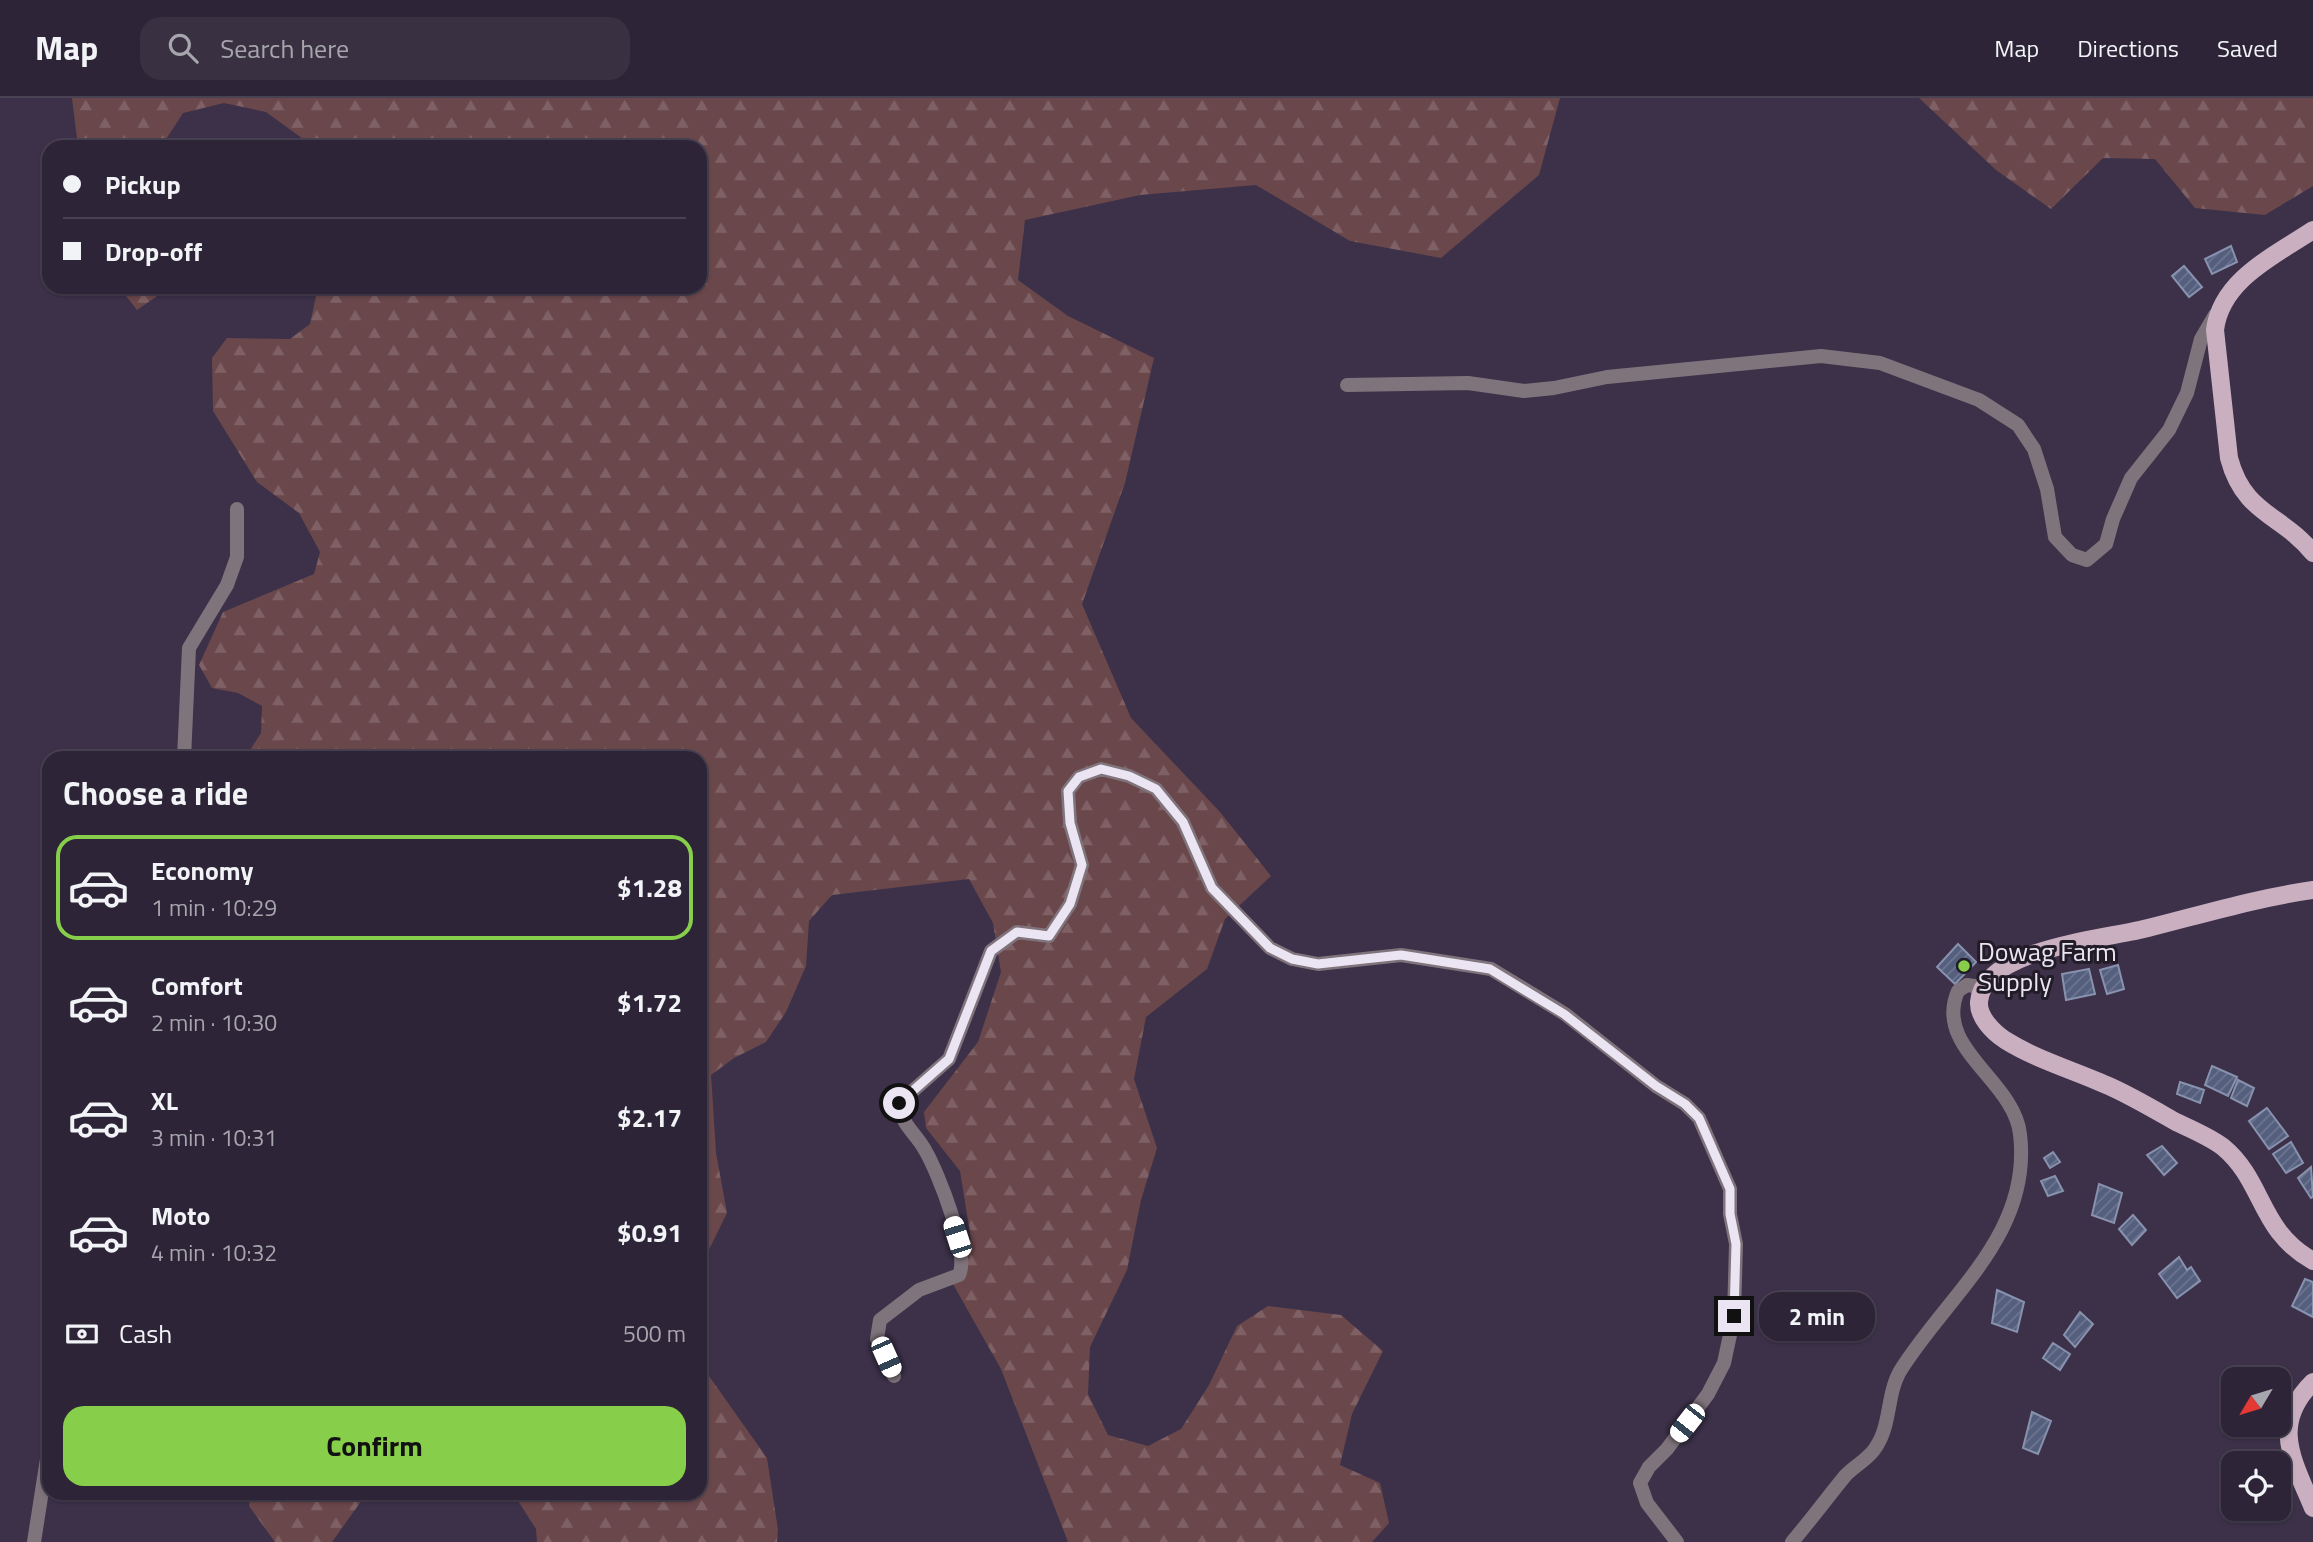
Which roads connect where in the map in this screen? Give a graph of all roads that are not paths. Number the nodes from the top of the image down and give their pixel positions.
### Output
1 (2313, 230) edge
2 (2217, 311) junction
3 (1348, 385) dead end
4 (237, 509) dead end
5 (2313, 553) edge
6 (184, 751) edge
7 (2313, 890) edge
8 (1982, 987) junction
9 (2313, 1261) edge
10 (894, 1376) dead end
11 (2313, 1382) edge
12 (42, 1491) edge
13 (2313, 1508) edge
14 (34, 1542) edge
15 (1678, 1542) edge
16 (1792, 1542) edge

1 - 2 main road
2 - 3 street
2 - 5 main road
4 - 6 street
7 - 8 main road
8 - 9 main road
8 - 16 street
10 - 15 street
11 - 13 main road
12 - 14 street

